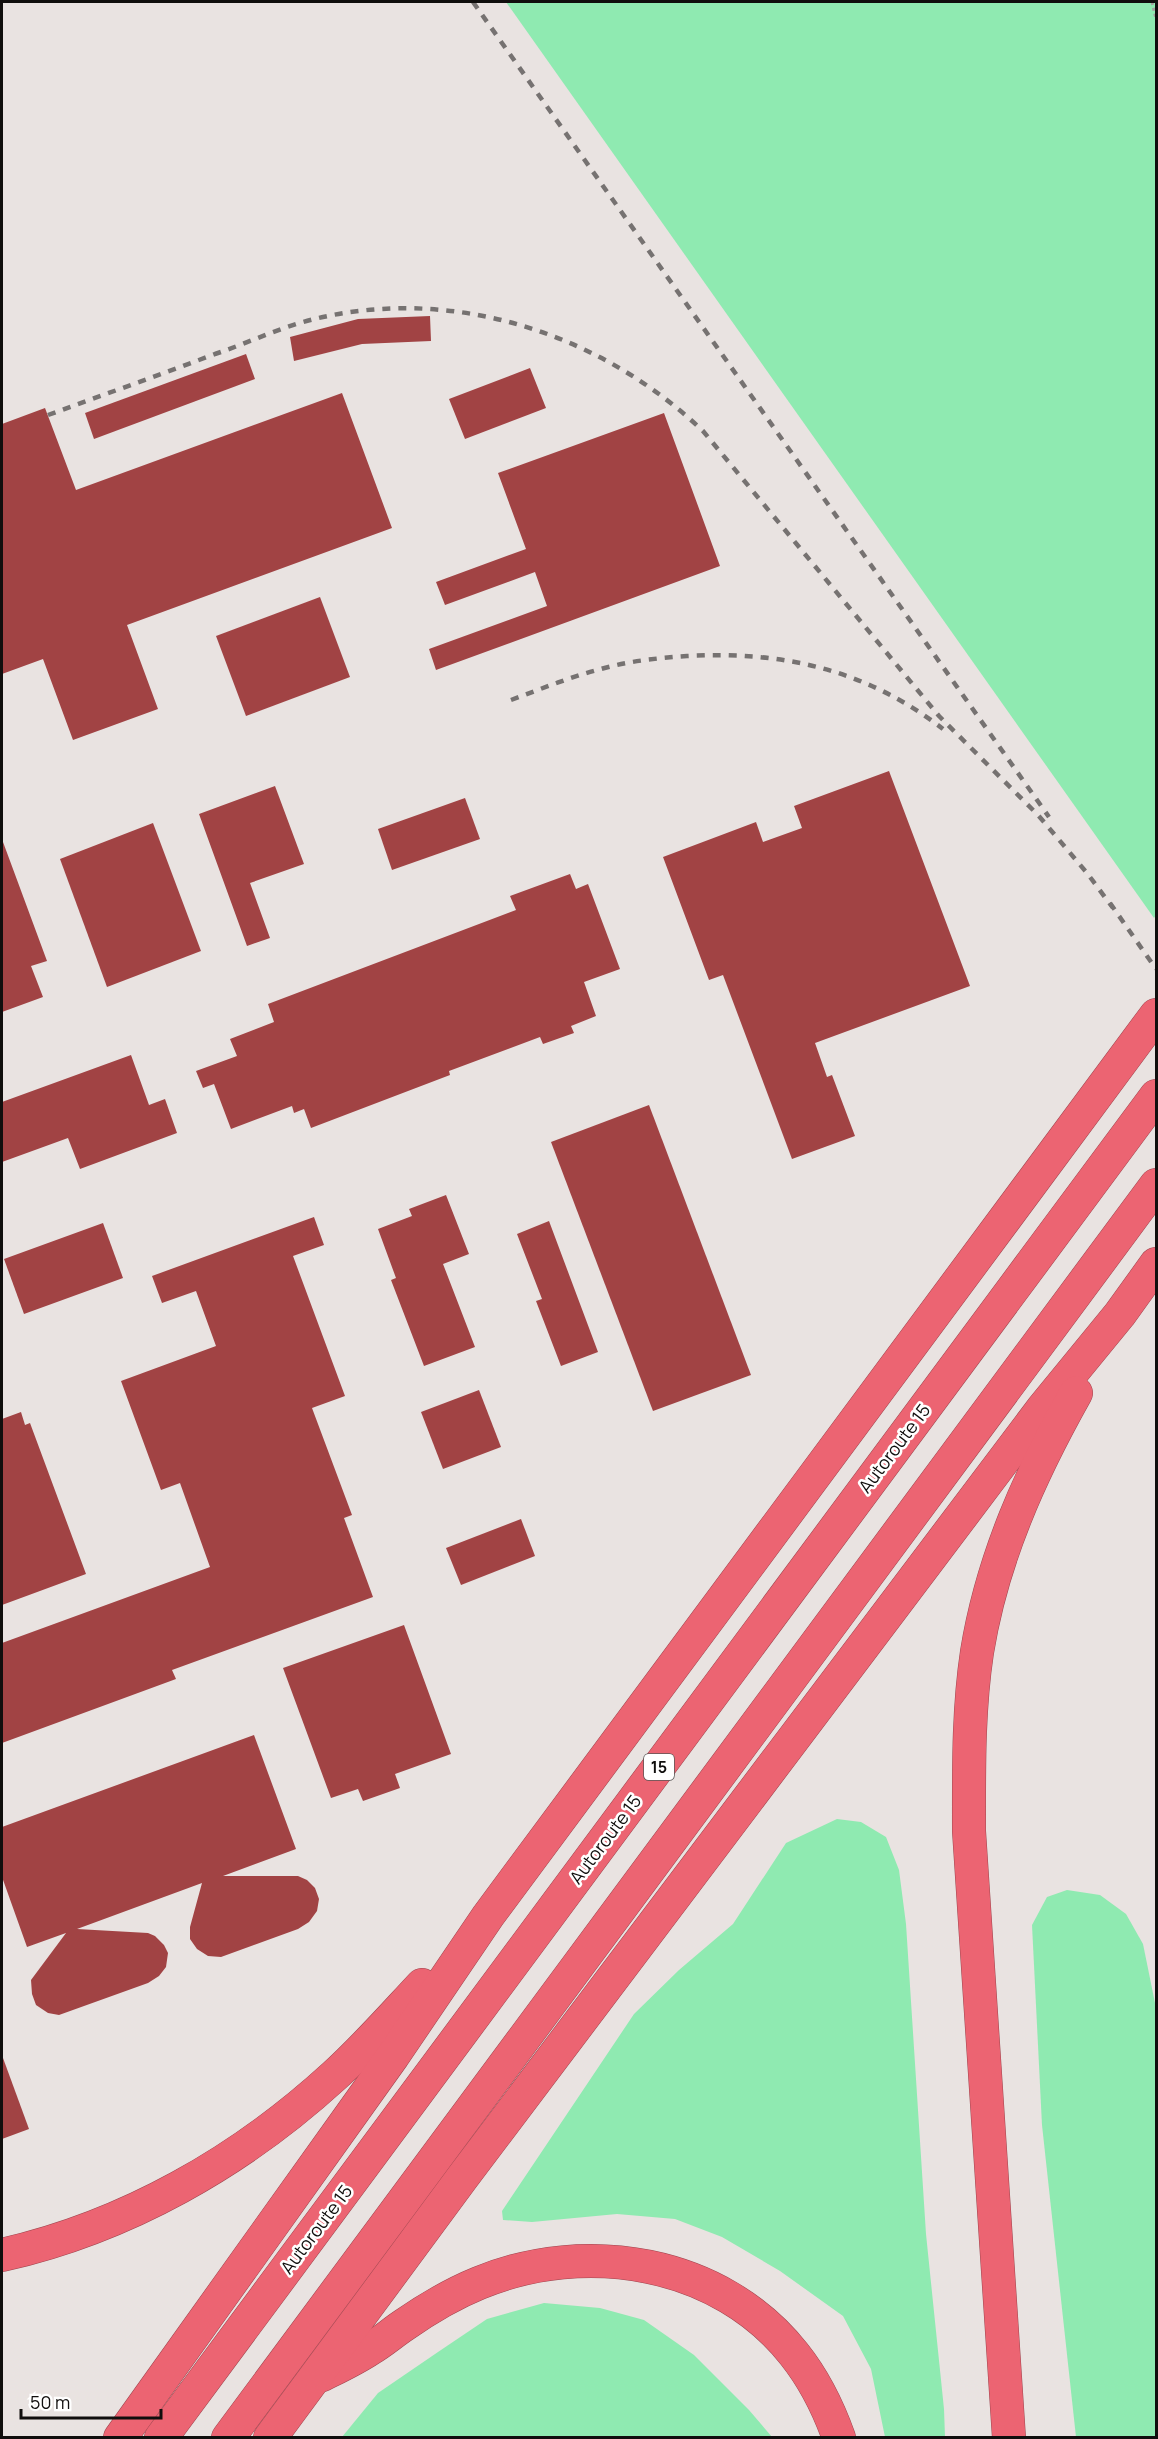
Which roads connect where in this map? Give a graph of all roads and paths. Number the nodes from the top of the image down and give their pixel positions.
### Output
1 (1152, 2) edge
2 (1156, 19) edge
3 (1156, 1015) edge
4 (1156, 1096) edge
5 (1156, 1185) edge
6 (1156, 1264) edge
7 (1120, 1314) junction
8 (488, 1916) junction
9 (2, 2255) edge
10 (313, 2380) junction
11 (120, 2438) edge
12 (161, 2438) edge
13 (228, 2438) edge
14 (270, 2438) edge
15 (839, 2438) edge
16 (1009, 2438) edge

1 - 2 path
3 - 8 highway
4 - 12 highway, Autoroute 15 / 15
5 - 13 highway
6 - 7 highway
7 - 10 highway
7 - 16 highway
8 - 9 highway
8 - 11 highway
10 - 14 highway
10 - 15 highway

